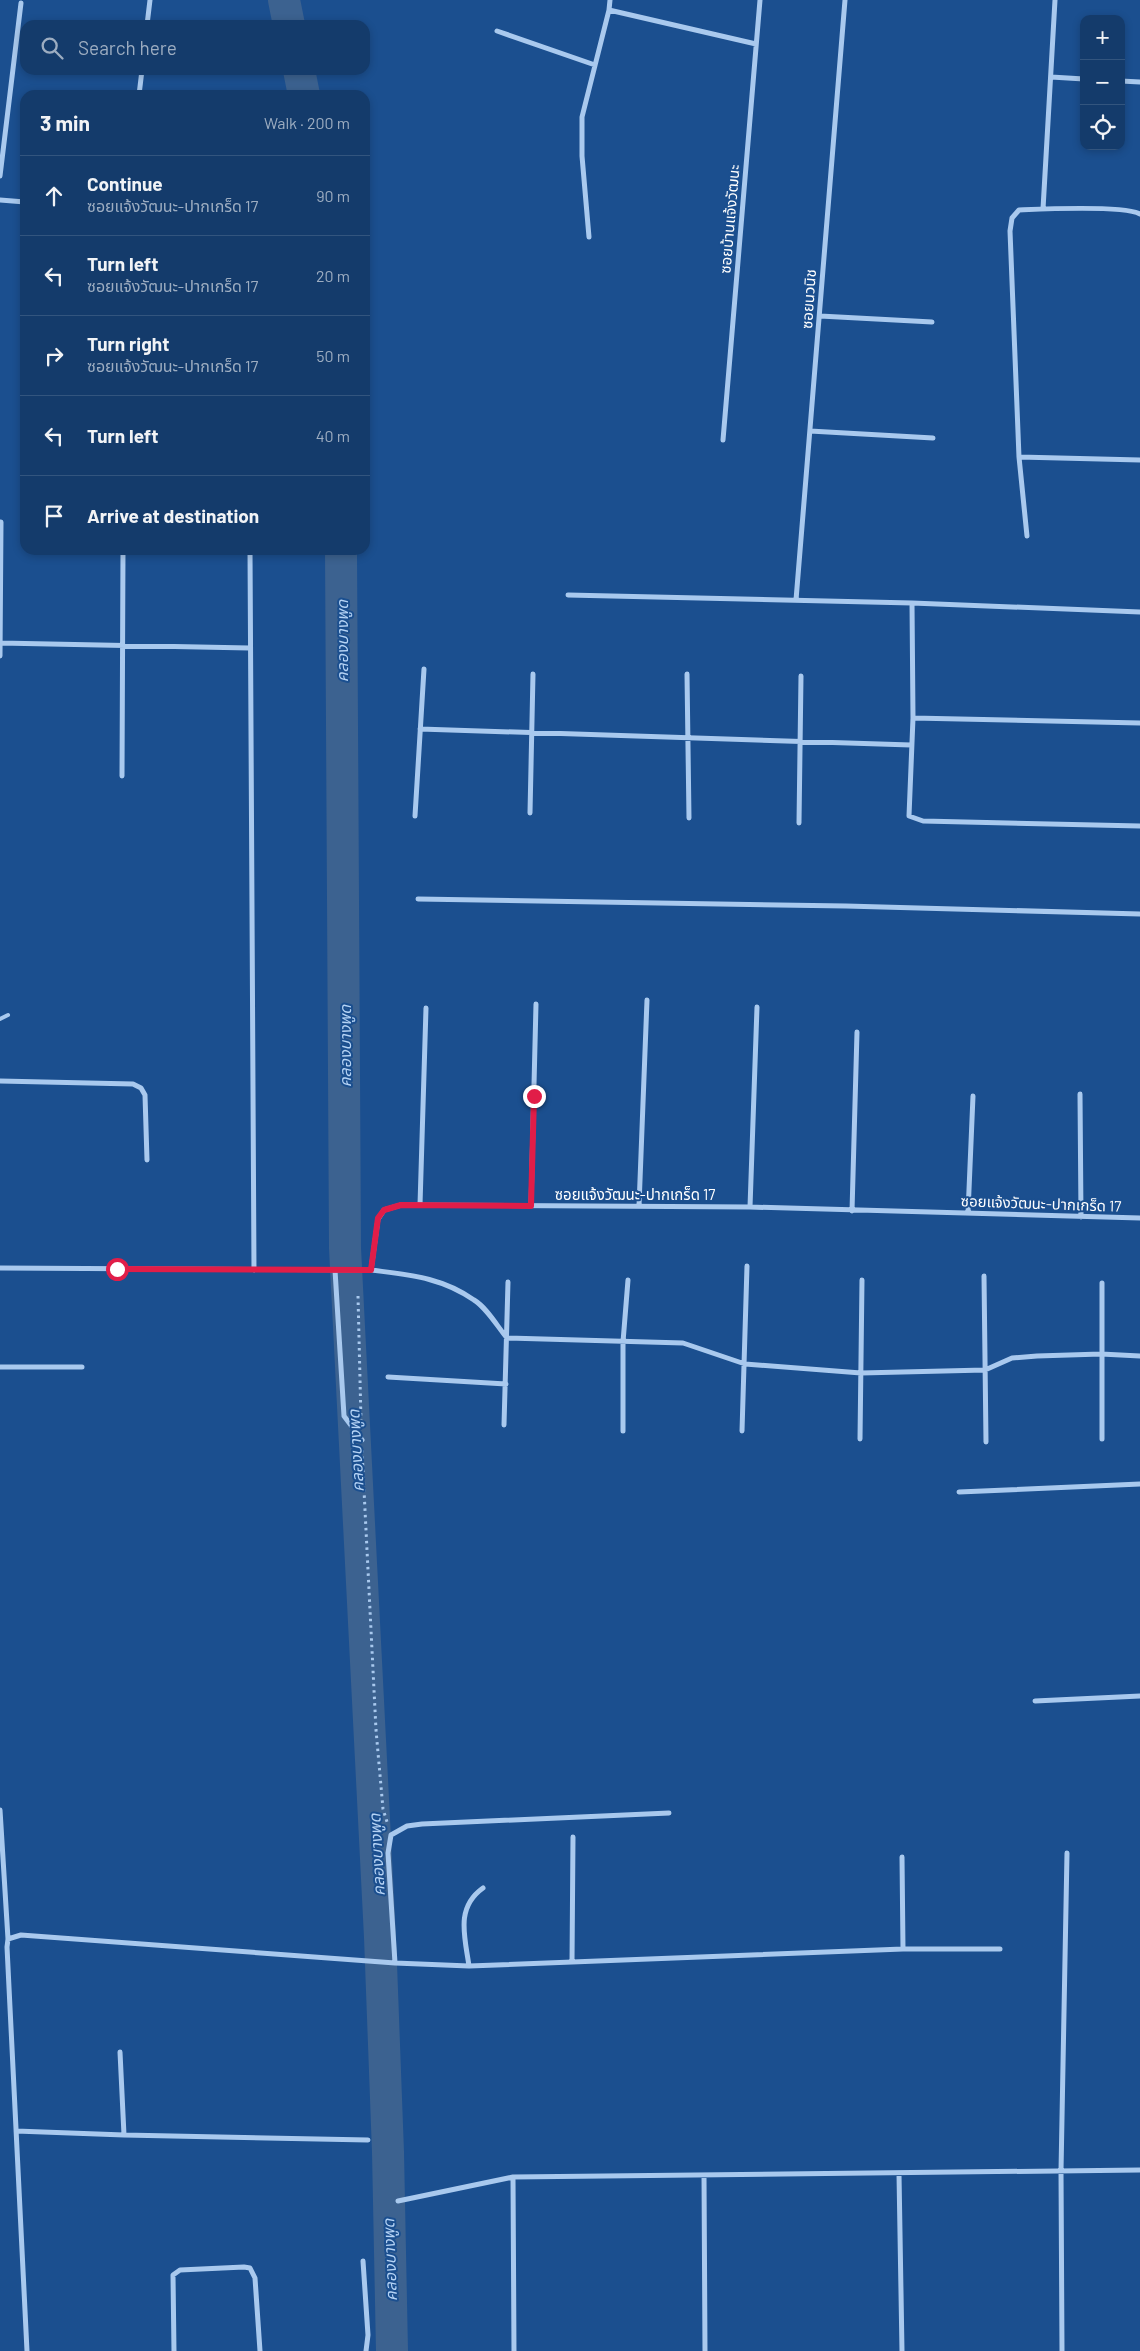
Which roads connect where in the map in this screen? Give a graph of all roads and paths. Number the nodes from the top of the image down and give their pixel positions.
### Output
1 (150, 0) edge
2 (610, 0) edge
3 (760, 0) edge
4 (845, 0) edge
5 (1055, 0) edge
6 (21, 3) dead end
7 (609, 10) junction
8 (148, 20) edge
9 (497, 31) dead end
10 (756, 44) junction
11 (595, 65) junction
12 (141, 75) edge
13 (1051, 77) junction
14 (1080, 79) edge
15 (1125, 81) edge
16 (1140, 82) edge
17 (140, 90) edge
18 (0, 176) edge
19 (0, 200) edge
20 (20, 202) edge
21 (1043, 210) junction
22 (1140, 214) edge
23 (589, 237) dead end
24 (820, 316) junction
25 (932, 322) dead end
26 (810, 431) junction
27 (933, 438) dead end
28 (723, 440) dead end
29 (1019, 457) junction
30 (1140, 460) edge
31 (1, 522) edge
32 (1027, 536) dead end
33 (123, 555) edge
34 (250, 555) edge
35 (568, 595) dead end
36 (796, 600) junction
37 (912, 603) junction
38 (1140, 612) edge
39 (0, 643) edge
40 (123, 645) junction
41 (249, 648) junction
42 (0, 656) edge
43 (424, 669) dead end
44 (533, 674) dead end
45 (687, 674) dead end
46 (801, 676) dead end
47 (914, 718) junction
48 (1140, 723) edge
49 (420, 730) junction
50 (532, 733) junction
51 (686, 738) junction
52 (799, 741) junction
53 (911, 744) junction
54 (122, 776) dead end
55 (530, 814) dead end
56 (415, 816) dead end
57 (688, 818) dead end
58 (799, 823) dead end
59 (1140, 826) edge
60 (418, 898) dead end
61 (1140, 914) edge
62 (647, 1000) dead end
63 (536, 1004) dead end
64 (757, 1007) dead end
65 (426, 1008) dead end
66 (8, 1015) dead end
67 (0, 1019) edge
68 (857, 1032) dead end
69 (0, 1081) edge
70 (1080, 1094) dead end
71 (973, 1096) dead end
72 (147, 1160) dead end
73 (420, 1205) junction
74 (531, 1206) junction
75 (639, 1206) junction
76 (750, 1207) junction
77 (852, 1211) junction
78 (968, 1213) junction
79 (1082, 1217) junction
80 (1140, 1218) edge
81 (747, 1266) dead end
82 (0, 1268) edge
83 (254, 1270) junction
84 (337, 1270) junction
85 (371, 1270) junction
86 (984, 1276) dead end
87 (628, 1280) dead end
88 (862, 1280) dead end
89 (508, 1282) dead end
90 (1102, 1283) dead end
91 (358, 1296) dead end
92 (507, 1338) junction
93 (623, 1342) junction
94 (1101, 1354) junction
95 (1140, 1356) edge
96 (744, 1364) junction
97 (0, 1367) edge
98 (82, 1367) dead end
99 (985, 1370) junction
100 (861, 1373) junction
101 (388, 1377) dead end
102 (506, 1384) junction
103 (504, 1425) dead end
104 (623, 1430) dead end
105 (742, 1430) dead end
106 (860, 1439) dead end
107 (1102, 1439) dead end
108 (362, 1440) junction
109 (986, 1442) dead end
110 (1140, 1484) edge
111 (958, 1492) dead end
112 (1140, 1696) edge
113 (1035, 1701) dead end
114 (0, 1810) edge
115 (669, 1813) dead end
116 (391, 1835) junction
117 (572, 1838) dead end
118 (1067, 1854) dead end
119 (902, 1857) dead end
120 (482, 1888) dead end
121 (8, 1939) junction
122 (904, 1949) junction
123 (1000, 1949) dead end
124 (572, 1962) junction
125 (394, 1963) junction
126 (469, 1966) junction
127 (120, 2052) dead end
128 (16, 2131) junction
129 (124, 2136) junction
130 (368, 2140) dead end
131 (1140, 2170) edge
132 (1061, 2171) junction
133 (704, 2174) junction
134 (899, 2174) junction
135 (513, 2176) junction
136 (398, 2201) dead end
137 (364, 2261) dead end
138 (27, 2351) edge
139 (174, 2351) edge
140 (260, 2351) edge
141 (366, 2351) edge
142 (514, 2351) edge
143 (705, 2351) edge
144 (902, 2351) edge
145 (1062, 2351) edge

1 - 8 street
2 - 7 street
3 - 10 street, ซอยบ้านแจ้งวัฒนะ
4 - 24 street, ซอยนวนิช
5 - 13 street
6 - 18 street
7 - 10 street
7 - 11 street
9 - 11 street
10 - 28 street, ซอยบ้านแจ้งวัฒนะ
11 - 23 street
12 - 17 street
13 - 14 street
13 - 21 street
15 - 16 street
19 - 20 street
21 - 22 street
21 - 29 street
24 - 25 street
24 - 26 street, ซอยนวนิช
26 - 27 street
26 - 36 street, ซอยนวนิช
29 - 30 street
29 - 32 street
31 - 39 street
33 - 40 street
34 - 41 street
35 - 36 street
36 - 37 street
37 - 38 street
37 - 47 street
39 - 40 street
39 - 42 street
40 - 41 street
40 - 54 street
41 - 83 street
43 - 49 street
44 - 50 street
45 - 51 street
46 - 52 street
47 - 48 street
47 - 53 street
49 - 50 street
49 - 56 street
50 - 51 street
50 - 55 street
51 - 52 street
51 - 57 street
52 - 53 street
52 - 58 street
53 - 59 street
60 - 61 street
62 - 75 street
63 - 74 street
64 - 76 street
65 - 73 street
66 - 67 lane
68 - 77 street
69 - 72 street
70 - 79 street
71 - 78 street
73 - 74 street, ซอยแจ้งวัฒนะ-ปากเกร็ด 17
73 - 85 street, ซอยแจ้งวัฒนะ-ปากเกร็ด 17
74 - 75 street, ซอยแจ้งวัฒนะ-ปากเกร็ด 17
75 - 76 street, ซอยแจ้งวัฒนะ-ปากเกร็ด 17
76 - 77 street, ซอยแจ้งวัฒนะ-ปากเกร็ด 17
77 - 78 street, ซอยแจ้งวัฒนะ-ปากเกร็ด 17
78 - 79 street, ซอยแจ้งวัฒนะ-ปากเกร็ด 17
79 - 80 street, ซอยแจ้งวัฒนะ-ปากเกร็ด 17
81 - 96 street
82 - 83 street
83 - 84 street
84 - 85 street
84 - 108 street
85 - 92 street
86 - 99 street
87 - 93 street
88 - 100 street
89 - 92 street
90 - 94 street
91 - 108 path
92 - 93 street
92 - 102 street
93 - 96 street
93 - 104 street
94 - 95 street
94 - 99 street
94 - 107 street
96 - 100 street
96 - 105 street
97 - 98 street
99 - 100 street
99 - 109 street
100 - 106 street
101 - 102 street
102 - 103 street
108 - 116 path
110 - 111 street
112 - 113 street
114 - 121 street
115 - 116 street
116 - 125 street
117 - 124 street
118 - 132 street
119 - 122 street
120 - 126 street
121 - 125 street
121 - 128 street
122 - 123 street
122 - 124 street
124 - 126 street
125 - 126 street
127 - 129 street
128 - 129 street
128 - 138 street
129 - 130 street
131 - 132 street
132 - 134 street
132 - 145 street
133 - 134 street
133 - 135 street
133 - 143 street
134 - 144 street
135 - 136 street
135 - 142 street
137 - 141 street
139 - 140 street

